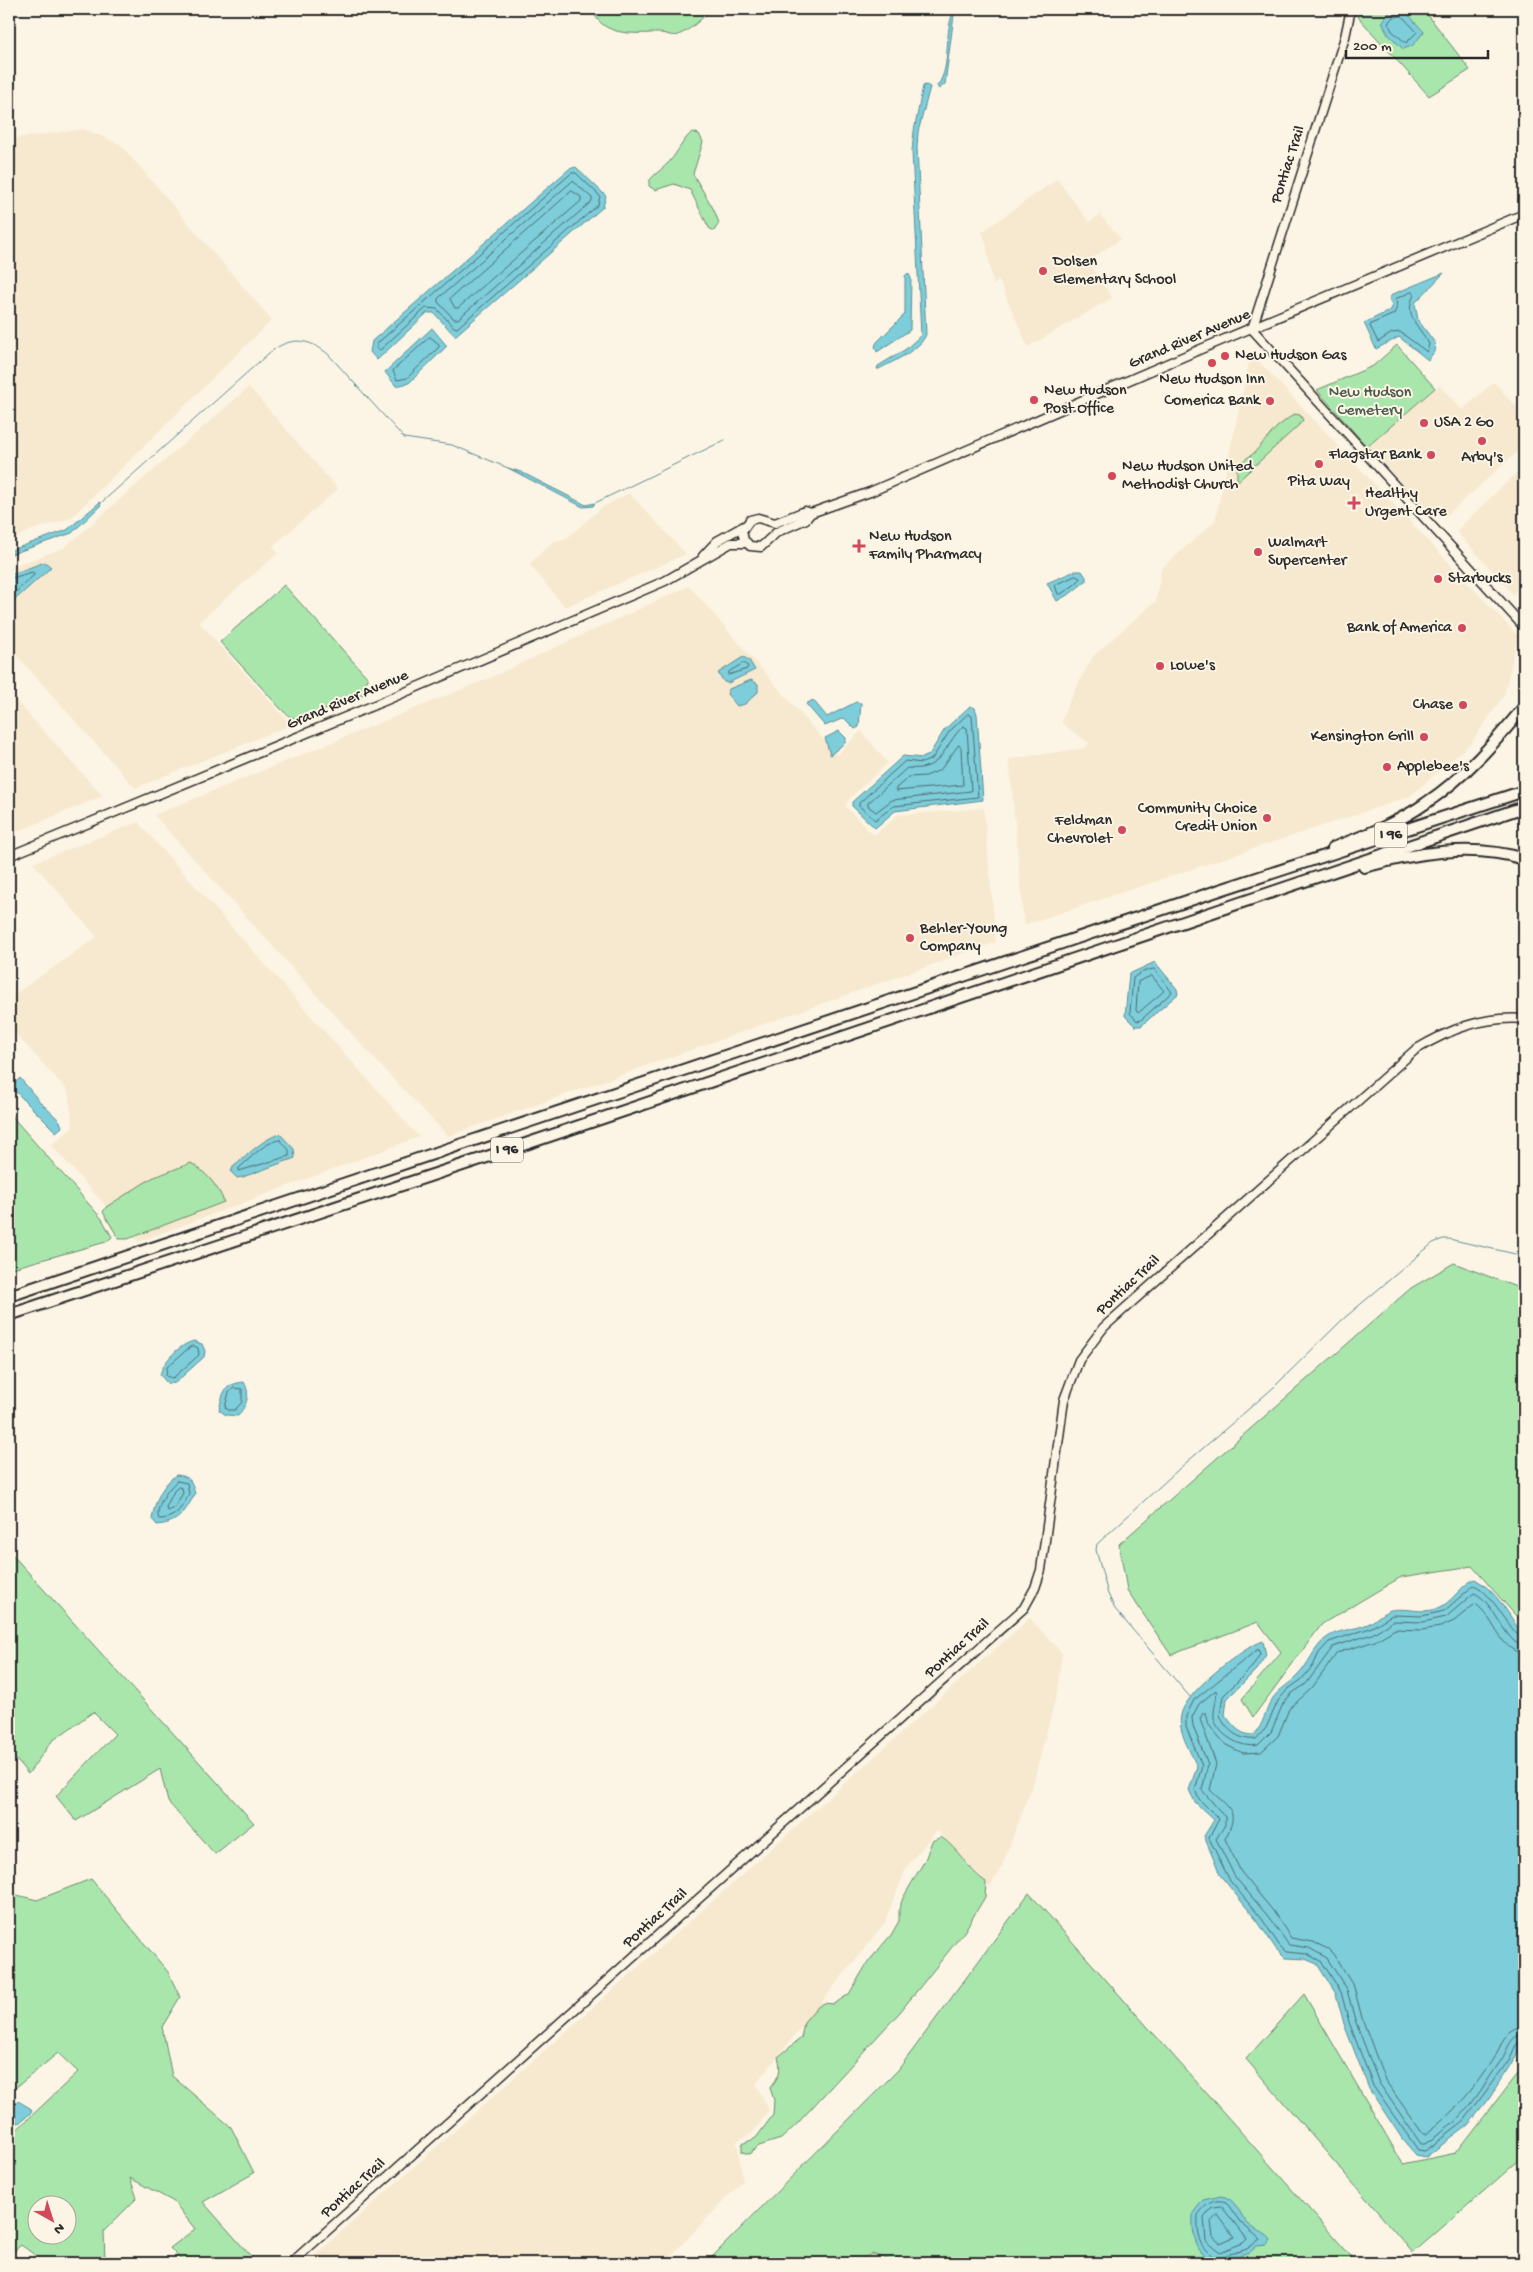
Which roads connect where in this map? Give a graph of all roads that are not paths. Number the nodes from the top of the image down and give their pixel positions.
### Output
1 (1351, 9) edge
2 (1524, 214) edge
3 (1252, 328) junction
4 (811, 513) junction
5 (766, 521) junction
6 (744, 526) junction
7 (771, 538) junction
8 (747, 543) junction
9 (694, 565) junction
10 (1524, 626) edge
11 (1524, 707) edge
12 (1524, 791) edge
13 (1524, 807) edge
14 (9, 856) edge
15 (1524, 859) edge
16 (1258, 879) junction
17 (1266, 893) junction
18 (1524, 1019) edge
19 (9, 1296) edge
20 (9, 1315) edge
21 (291, 2263) edge

1 - 3 main road, Pontiac Trail
2 - 3 main road, Grand River Avenue
3 - 4 main road, Grand River Avenue
3 - 10 main road
4 - 5 main road, Grand River Avenue
4 - 7 main road, Grand River Avenue
5 - 6 main road
5 - 7 main road
6 - 8 main road
6 - 9 main road, Grand River Avenue
7 - 8 main road
8 - 9 main road, Grand River Avenue
9 - 14 main road, Grand River Avenue
11 - 16 highway
12 - 16 highway, I 96
13 - 17 highway, I 96
15 - 17 highway
16 - 19 highway, I 96
17 - 20 highway, I 96
18 - 21 main road, Pontiac Trail

